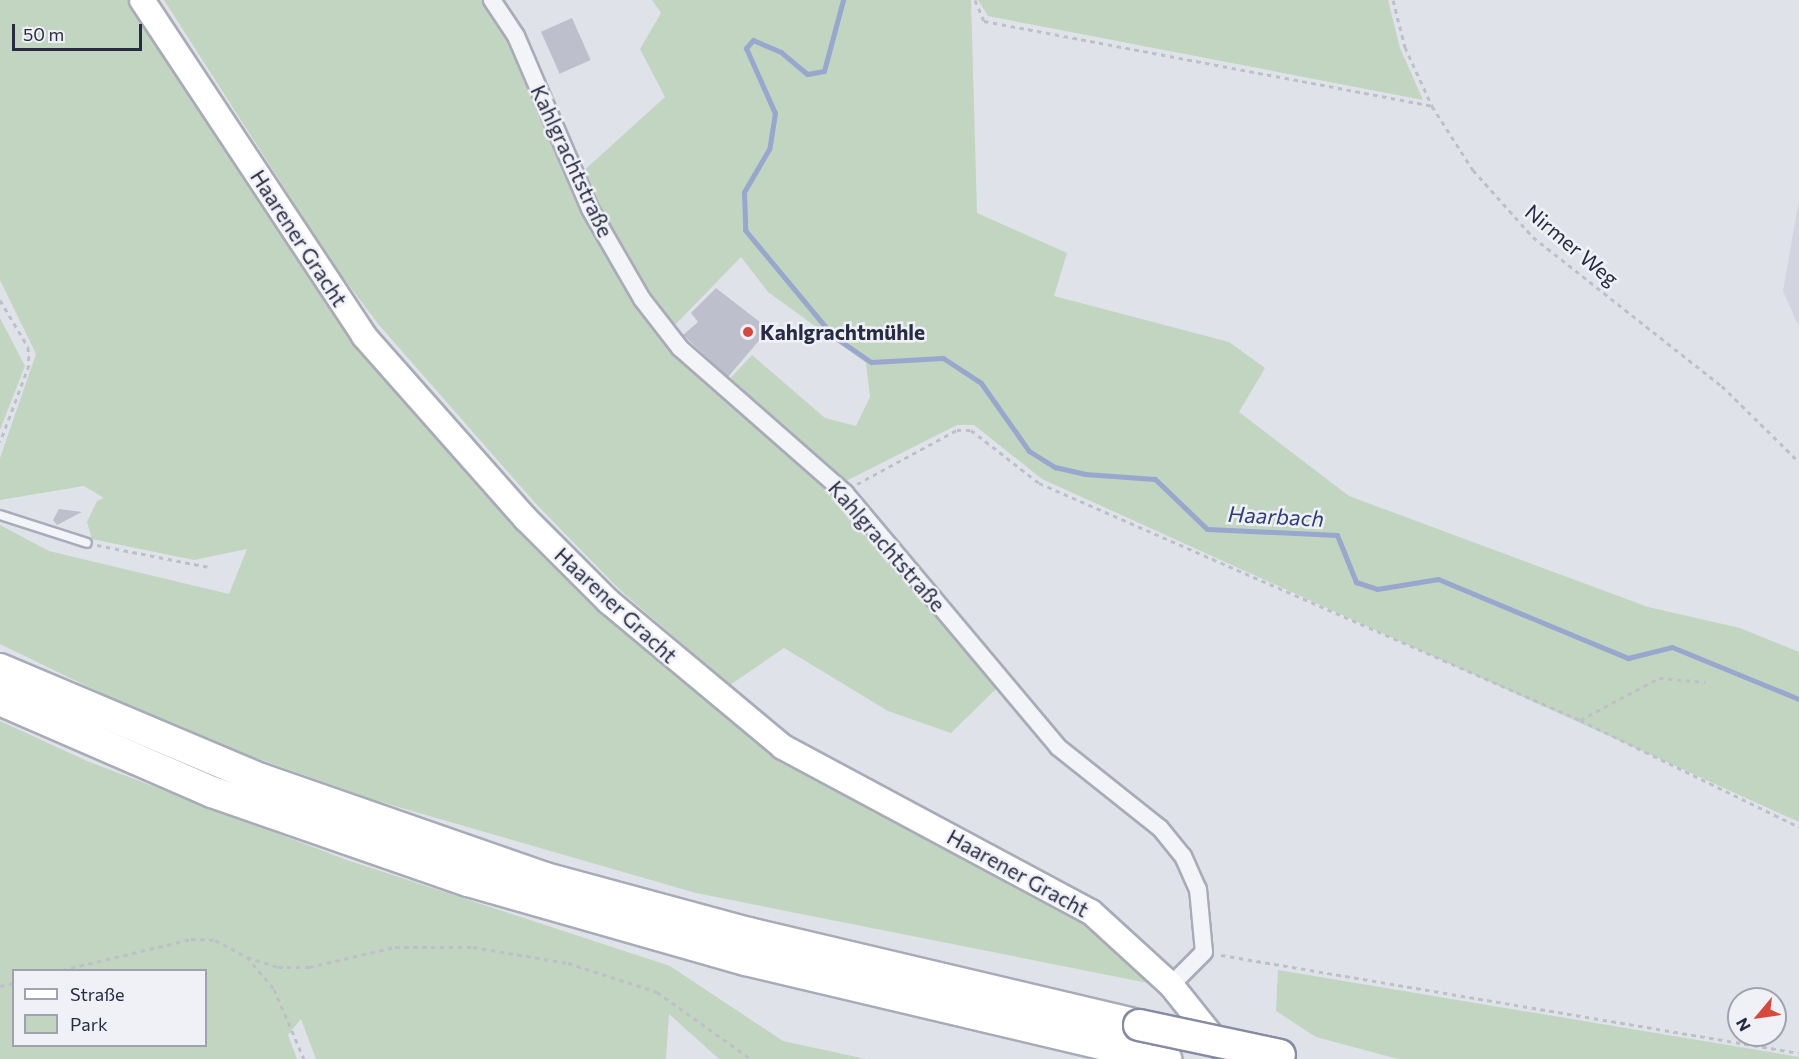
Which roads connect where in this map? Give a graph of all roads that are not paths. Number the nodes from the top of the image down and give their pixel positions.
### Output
1 (142, 0) edge
2 (492, 0) edge
3 (0, 515) edge
4 (87, 543) road end
5 (0, 669) edge
6 (0, 700) edge
7 (1171, 985) junction
8 (1287, 1057) edge
9 (1166, 1059) edge
10 (1229, 1059) edge

1 - 7 main road, Haarener Gracht
2 - 7 street, Kahlgrachtstraße
3 - 4 lane
5 - 8 highway, bridge
6 - 9 highway
7 - 10 main road, Haarener Gracht

